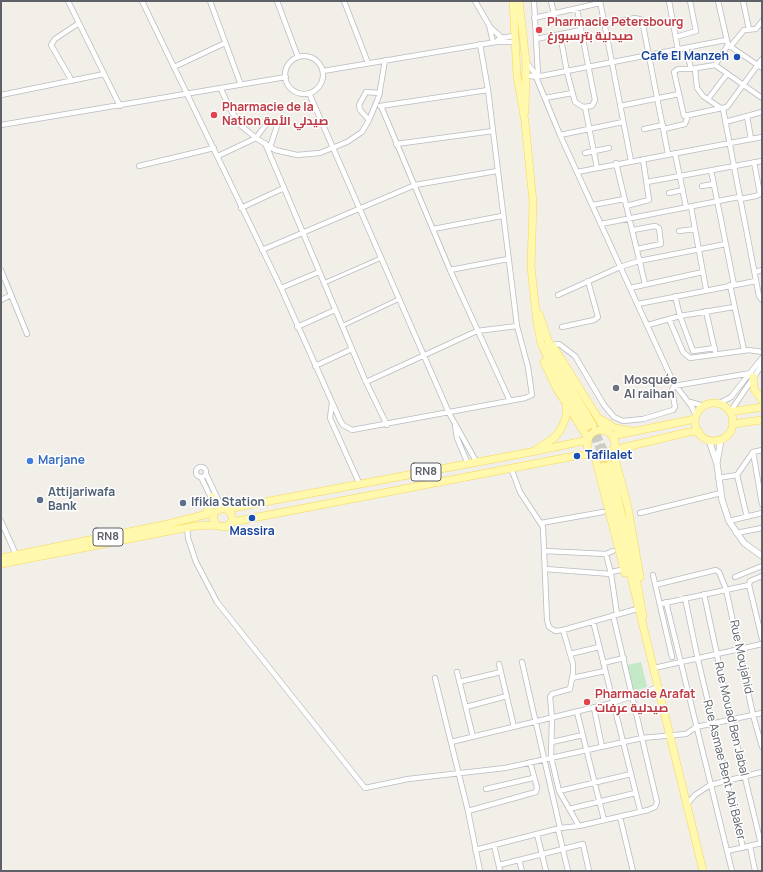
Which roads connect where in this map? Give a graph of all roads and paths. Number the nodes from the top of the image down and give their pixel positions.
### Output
1 (68, 1) edge
2 (142, 1) edge
3 (210, 1) edge
4 (277, 1) edge
5 (344, 1) edge
6 (475, 1) edge
7 (513, 1) edge
8 (519, 1) edge
9 (534, 1) edge
10 (551, 1) edge
11 (669, 1) edge
12 (690, 1) edge
13 (718, 1) edge
14 (743, 1) edge
15 (600, 2) edge
16 (577, 9) junction
17 (554, 14) junction
18 (534, 18) junction
19 (762, 21) edge
20 (79, 23) junction
21 (605, 24) junction
22 (489, 25) junction
23 (749, 29) junction
24 (581, 30) junction
25 (560, 34) junction
26 (524, 35) junction
27 (514, 37) junction
28 (676, 37) junction
29 (502, 38) junction
30 (536, 39) junction
31 (494, 42) junction
32 (225, 43) junction
33 (480, 44) junction
34 (728, 44) junction
35 (686, 48) junction
36 (678, 50) junction
37 (298, 57) junction
38 (649, 57) junction
39 (762, 59) edge
40 (384, 60) junction
41 (526, 62) junction
42 (368, 63) junction
43 (613, 63) junction
44 (715, 65) junction
45 (174, 67) junction
46 (590, 67) junction
47 (760, 67) edge
48 (693, 69) junction
49 (323, 71) junction
50 (567, 72) junction
51 (104, 74) junction
52 (727, 74) junction
53 (516, 75) junction
54 (526, 75) junction
55 (286, 77) junction
56 (537, 77) junction
57 (72, 81) junction
58 (241, 85) junction
59 (744, 85) junction
60 (221, 89) junction
61 (488, 90) junction
62 (309, 93) junction
63 (380, 93) junction
64 (572, 93) junction
65 (679, 94) junction
66 (1, 95) edge
67 (187, 95) junction
68 (545, 98) junction
69 (762, 98) edge
70 (658, 99) junction
71 (708, 99) junction
72 (379, 105) junction
73 (120, 106) junction
74 (620, 106) junction
75 (585, 107) junction
76 (723, 109) junction
77 (762, 112) edge
78 (688, 116) junction
79 (747, 116) junction
80 (369, 120) junction
81 (524, 122) junction
82 (623, 122) junction
83 (726, 122) junction
84 (1, 125) edge
85 (663, 127) junction
86 (589, 129) junction
87 (644, 129) dead end
88 (493, 131) junction
89 (560, 135) junction
90 (762, 137) edge
91 (256, 138) junction
92 (751, 139) junction
93 (729, 142) junction
94 (265, 143) junction
95 (396, 144) junction
96 (270, 147) junction
97 (332, 147) junction
98 (214, 148) junction
99 (609, 148) dead end
100 (594, 152) junction
101 (675, 152) junction
102 (585, 153) dead end
103 (668, 154) junction
104 (218, 156) junction
105 (643, 159) junction
106 (631, 161) junction
107 (762, 161) edge
108 (754, 162) junction
109 (616, 163) junction
110 (139, 166) dead end
111 (733, 166) junction
112 (596, 168) junction
113 (711, 170) junction
114 (497, 171) junction
115 (577, 172) junction
116 (680, 175) junction
117 (647, 182) junction
118 (714, 184) junction
119 (415, 185) junction
120 (702, 186) dead end
121 (761, 187) edge
122 (284, 188) junction
123 (683, 190) junction
124 (669, 193) dead end
125 (740, 198) junction
126 (624, 199) junction
127 (717, 201) junction
128 (593, 205) junction
129 (626, 206) junction
130 (688, 207) junction
131 (241, 208) junction
132 (359, 208) junction
133 (502, 216) junction
134 (628, 218) junction
135 (601, 224) junction
136 (433, 229) junction
137 (695, 229) junction
138 (633, 230) junction
139 (679, 231) dead end
140 (303, 232) junction
141 (726, 244) junction
142 (637, 249) junction
143 (698, 249) junction
144 (262, 250) junction
145 (381, 258) junction
146 (508, 259) junction
147 (639, 261) junction
148 (620, 267) junction
149 (450, 270) junction
150 (762, 270) edge
151 (1, 271) edge
152 (319, 272) junction
153 (702, 272) junction
154 (754, 272) junction
155 (756, 281) junction
156 (588, 282) junction
157 (324, 283) junction
158 (645, 284) junction
159 (732, 285) junction
160 (281, 288) junction
161 (630, 288) junction
162 (706, 289) junction
163 (11, 295) junction
164 (558, 295) dead end
165 (675, 296) junction
166 (399, 299) junction
167 (1, 300) edge
168 (762, 300) edge
169 (638, 304) junction
170 (734, 307) junction
171 (335, 310) junction
172 (706, 311) junction
173 (680, 316) junction
174 (669, 319) junction
175 (648, 325) junction
176 (342, 326) junction
177 (517, 326) junction
178 (297, 327) junction
179 (562, 327) dead end
180 (477, 331) junction
181 (27, 334) dead end
182 (542, 334) junction
183 (553, 344) junction
184 (714, 348) junction
185 (352, 349) junction
186 (744, 350) junction
187 (762, 352) edge
188 (716, 355) junction
189 (424, 356) junction
190 (762, 358) edge
191 (762, 365) edge
192 (315, 366) junction
193 (752, 375) junction
194 (366, 382) junction
195 (675, 386) junction
196 (762, 400) edge
197 (510, 401) junction
198 (688, 402) junction
199 (332, 403) junction
200 (566, 404) junction
201 (718, 404) junction
202 (704, 406) junction
203 (762, 407) edge
204 (730, 412) junction
205 (449, 413) junction
206 (596, 416) junction
207 (696, 417) junction
208 (762, 420) edge
209 (732, 424) junction
210 (387, 425) junction
211 (455, 426) junction
212 (590, 426) tunnel mouth
213 (606, 431) junction
214 (636, 432) junction
215 (698, 432) junction
216 (612, 436) junction
217 (588, 439) junction
218 (721, 439) junction
219 (709, 440) junction
220 (762, 450) edge
221 (613, 451) junction
222 (531, 452) junction
223 (754, 452) junction
224 (594, 456) junction
225 (477, 462) junction
226 (468, 464) junction
227 (717, 464) junction
228 (607, 465) tunnel mouth
229 (511, 468) junction
230 (737, 475) junction
231 (718, 478) junction
232 (360, 485) junction
233 (721, 493) junction
234 (212, 497) junction
235 (762, 504) edge
236 (220, 510) junction
237 (603, 512) dead end
238 (640, 513) dead end
239 (762, 513) edge
240 (205, 515) junction
241 (747, 517) junction
242 (1, 521) edge
243 (729, 521) junction
244 (232, 522) junction
245 (541, 523) junction
246 (216, 525) junction
247 (187, 527) junction
248 (762, 528) edge
249 (736, 533) junction
250 (545, 551) junction
251 (613, 552) dead end
252 (606, 554) junction
253 (762, 556) edge
254 (1, 558) edge
255 (18, 558) junction
256 (1, 564) edge
257 (762, 566) edge
258 (546, 569) junction
259 (621, 570) dead end
260 (611, 573) junction
261 (653, 575) dead end
262 (762, 576) edge
263 (735, 577) dead end
264 (655, 585) junction
265 (749, 585) junction
266 (726, 589) junction
267 (636, 590) junction
268 (704, 594) junction
269 (685, 598) junction
270 (666, 602) junction
271 (660, 604) junction
272 (638, 608) junction
273 (615, 615) junction
274 (642, 619) junction
275 (593, 621) junction
276 (563, 630) junction
277 (762, 639) edge
278 (762, 644) edge
279 (599, 647) junction
280 (740, 650) junction
281 (570, 654) junction
282 (716, 655) junction
283 (672, 657) dead end
284 (624, 658) junction
285 (698, 660) junction
286 (522, 662) dead end
287 (603, 663) junction
288 (680, 663) junction
289 (499, 664) dead end
290 (654, 668) junction
291 (605, 671) junction
292 (457, 672) dead end
293 (501, 672) junction
294 (435, 678) dead end
295 (572, 678) junction
296 (459, 682) junction
297 (659, 687) junction
298 (507, 696) junction
299 (633, 696) junction
300 (612, 703) junction
301 (466, 706) junction
302 (594, 708) junction
303 (577, 712) junction
304 (762, 713) edge
305 (753, 715) junction
306 (552, 718) junction
307 (731, 720) junction
308 (536, 722) junction
309 (713, 724) junction
310 (514, 727) junction
311 (696, 728) junction
312 (582, 735) junction
313 (670, 735) junction
314 (473, 737) junction
315 (642, 738) junction
316 (451, 742) junction
317 (552, 742) junction
318 (623, 743) junction
319 (602, 747) junction
320 (762, 747) edge
321 (586, 751) junction
322 (551, 757) junction
323 (544, 758) junction
324 (530, 762) junction
325 (458, 772) junction
326 (762, 772) edge
327 (631, 774) junction
328 (745, 776) junction
329 (533, 778) junction
330 (726, 781) junction
331 (594, 783) junction
332 (710, 785) junction
333 (486, 789) dead end
334 (559, 791) junction
335 (635, 793) junction
336 (599, 801) junction
337 (687, 804) junction
338 (569, 809) junction
339 (640, 810) junction
340 (468, 811) junction
341 (620, 817) junction
342 (604, 820) junction
343 (579, 826) junction
344 (559, 829) junction
345 (537, 834) junction
346 (761, 843) edge
347 (494, 845) junction
348 (750, 846) junction
349 (743, 848) junction
350 (563, 849) junction
351 (475, 850) junction
352 (727, 852) junction
353 (542, 854) junction
354 (519, 860) junction
355 (499, 865) junction
356 (480, 871) edge
357 (500, 871) edge
358 (522, 871) edge
359 (546, 871) edge
360 (568, 871) edge
361 (589, 871) edge
362 (633, 871) edge
363 (702, 871) edge
364 (732, 871) edge
365 (756, 871) edge

1 - 20 street
2 - 45 street
3 - 32 street
4 - 37 street
5 - 42 street
6 - 22 street
7 - 27 main road
8 - 26 main road
9 - 18 street
10 - 17 street
11 - 28 street
12 - 28 street
13 - 34 street
14 - 23 street
15 - 16 street
15 - 21 street
16 - 17 street
16 - 24 street
17 - 18 street
18 - 30 street
19 - 23 street
20 - 51 street
20 - 57 street
21 - 38 street
21 - 43 street
22 - 29 street
22 - 31 street
23 - 34 street
24 - 25 street
24 - 46 street
25 - 30 street
25 - 50 street
26 - 27 main road
26 - 41 main road
27 - 29 street
27 - 31 street
27 - 53 main road
28 - 36 street
29 - 31 street
30 - 56 street
31 - 33 street
32 - 45 street
32 - 58 street
33 - 40 street
33 - 61 street
34 - 35 street
34 - 44 street
34 - 47 street
35 - 36 street
35 - 48 street
36 - 38 street
37 - 49 street
37 - 55 street
38 - 43 street
38 - 70 street
39 - 47 street
40 - 42 street
40 - 63 street
41 - 54 main road
41 - 56 street
42 - 49 street
43 - 46 street
43 - 74 street
44 - 48 street
44 - 52 street
45 - 67 street
46 - 50 street
46 - 75 street
47 - 59 street
48 - 65 street
48 - 71 street
49 - 62 street
50 - 56 street
50 - 64 street
51 - 57 street
51 - 73 street
52 - 59 street
52 - 71 street
53 - 54 main road
53 - 81 main road
54 - 56 street
54 - 81 main road
55 - 58 street
55 - 62 street
56 - 68 street
57 - 66 street
58 - 60 street
59 - 69 street
59 - 76 street
60 - 67 street
60 - 91 street
61 - 72 street
61 - 88 street
62 - 97 street
63 - 72 street
63 - 80 street
64 - 68 street
64 - 75 street
65 - 70 street
65 - 78 street
67 - 73 street
67 - 98 street
68 - 89 street
70 - 74 street
70 - 85 street
71 - 76 street
72 - 80 street
72 - 95 street
73 - 84 street
74 - 82 street
75 - 86 street
76 - 78 street
76 - 83 street
77 - 79 street
78 - 85 street
79 - 83 street
79 - 92 street
80 - 97 street
81 - 182 main road
82 - 86 street
82 - 106 street
83 - 93 street
85 - 87 street
85 - 103 street
86 - 89 street
86 - 100 street
88 - 95 street
88 - 114 street
89 - 115 street
90 - 92 street
91 - 94 street
91 - 96 street
91 - 104 street
92 - 93 street
93 - 101 street
93 - 111 street
94 - 96 street
94 - 122 street
95 - 119 street
96 - 97 street
97 - 132 street
98 - 104 street
98 - 110 street
99 - 100 street
100 - 102 street
100 - 112 street
101 - 103 street
101 - 116 street
103 - 105 street
104 - 131 street
105 - 106 street
105 - 117 street
106 - 109 street
107 - 108 street
108 - 111 street
108 - 121 street
109 - 112 street
109 - 126 street
111 - 113 street
111 - 125 street
112 - 115 street
113 - 116 street
113 - 118 street
114 - 119 street
114 - 133 street
115 - 128 street
116 - 117 street
116 - 123 street
117 - 129 street
118 - 120 street
118 - 127 street
119 - 132 street
119 - 136 street
121 - 125 street
122 - 131 street
122 - 140 street
123 - 124 street
123 - 130 street
125 - 127 street
125 - 154 street
126 - 128 street
126 - 129 street
127 - 130 street
127 - 141 street
128 - 135 street
129 - 134 street
130 - 134 street
130 - 137 street
131 - 144 street
132 - 140 street
132 - 145 street
133 - 136 street
133 - 146 street
134 - 135 street
134 - 138 street
135 - 148 street
136 - 149 street
137 - 139 street
137 - 143 street
138 - 142 street
138 - 142 street
140 - 144 street
140 - 152 street
141 - 143 street
141 - 159 street
142 - 147 street
143 - 147 street
143 - 153 street
144 - 160 street
145 - 157 street
145 - 166 street
146 - 149 street
146 - 177 street
147 - 148 street
147 - 158 street
148 - 156 street
148 - 161 street
149 - 180 street
150 - 154 street
151 - 163 street
152 - 157 street
152 - 160 street
153 - 158 street
153 - 162 street
154 - 155 street
155 - 159 street
155 - 168 street
156 - 164 street
156 - 179 street
157 - 171 street
158 - 161 street
159 - 162 street
159 - 170 street
160 - 178 street
161 - 169 street
162 - 165 street
163 - 167 street
163 - 181 street
165 - 169 street
165 - 173 street
166 - 176 street
166 - 189 street
169 - 175 street
170 - 172 street
170 - 186 street
171 - 176 street
171 - 178 street
172 - 173 street
172 - 184 street
173 - 174 street
173 - 184 street
174 - 175 street
174 - 188 street
175 - 195 street
176 - 185 street
177 - 180 street
177 - 197 street
178 - 192 street
180 - 189 street
180 - 197 street
182 - 183 main road
182 - 200 main road
182 - 212 main road
183 - 195 street
183 - 206 main road
184 - 188 street
185 - 192 street
185 - 194 street
186 - 187 street
186 - 188 street
189 - 194 street
189 - 205 street
190 - 193 street
191 - 193 street
192 - 199 street
193 - 195 street
193 - 196 main road
193 - 201 street
193 - 204 street
194 - 210 street
195 - 198 street
197 - 205 street
198 - 202 street
198 - 207 street
199 - 210 street
199 - 232 street
200 - 217 main road
200 - 222 main road
201 - 202 main road
201 - 204 main road
202 - 207 main road
203 - 204 main road
204 - 209 main road
205 - 210 street
205 - 211 street
206 - 213 main road
206 - 214 main road
207 - 214 main road
207 - 215 main road
208 - 209 main road
209 - 218 main road
211 - 225 street
211 - 226 street
213 - 216 main road
213 - 217 main road
214 - 216 main road
215 - 219 main road
215 - 221 main road
216 - 221 main road
217 - 222 main road, RN8
217 - 224 main road
218 - 219 main road
218 - 227 street
219 - 227 street
220 - 223 street
221 - 224 main road
221 - 267 main road
222 - 225 main road, RN8
223 - 230 street
223 - 235 street
224 - 229 main road, RN8
224 - 267 main road
225 - 226 main road, RN8
226 - 232 main road, RN8
227 - 231 street
228 - 267 main road
229 - 244 main road, RN8
229 - 245 street
230 - 231 street
230 - 241 street
231 - 233 street
232 - 236 main road, RN8
233 - 238 street
233 - 243 street
234 - 236 street
234 - 236 street
234 - 240 main road
236 - 240 main road, RN8
236 - 244 main road
236 - 246 main road
237 - 245 street
239 - 241 street
240 - 255 main road, RN8
241 - 243 street
242 - 255 street
243 - 249 street
244 - 246 main road, RN8
245 - 250 street
246 - 247 main road, RN8
247 - 255 main road, RN8
247 - 325 street
248 - 249 street
249 - 253 street
250 - 252 street
250 - 258 street
251 - 252 street
252 - 260 street
254 - 255 main road, RN8
255 - 256 main road, RN8
257 - 263 street
258 - 260 street
258 - 276 street
259 - 260 street
260 - 273 street
261 - 264 street
262 - 265 street
264 - 266 street, Rue Moujahid
264 - 271 street
265 - 266 street
265 - 277 street
266 - 268 street
266 - 280 street, Rue Moujahid
267 - 272 main road
267 - 274 main road
268 - 269 street
268 - 282 street, Rue Mouad Ben Jabal
269 - 270 street
269 - 285 street, Rue Asmae Bent Abi Baker
270 - 271 street
270 - 288 street
271 - 283 street
272 - 273 street
272 - 274 main road
273 - 275 street
273 - 284 street
274 - 290 main road
275 - 276 street
275 - 279 street
276 - 281 street
278 - 280 street
279 - 281 street
279 - 287 street
280 - 282 street
280 - 305 street, Rue Moujahid
281 - 295 street
282 - 285 street
282 - 307 street, Rue Mouad Ben Jabal
284 - 287 street
284 - 299 street
285 - 288 street
285 - 309 street, Rue Asmae Bent Abi Baker
286 - 308 street
287 - 291 street
288 - 290 street
288 - 311 street
289 - 293 street
290 - 297 main road
291 - 295 street
291 - 300 street
292 - 296 street
293 - 296 street
293 - 298 street
294 - 316 street
295 - 306 street
296 - 301 street
297 - 299 street
297 - 313 main road
298 - 301 street
298 - 310 street
299 - 300 street
299 - 315 street
300 - 302 street
300 - 318 street
301 - 314 street
302 - 303 street
302 - 319 street
303 - 306 street
303 - 312 street
304 - 305 street
305 - 307 street
305 - 320 street, Rue Moujahid
306 - 308 street
306 - 317 street
307 - 309 street
307 - 328 street, Rue Mouad Ben Jabal
308 - 310 street
308 - 323 street
309 - 311 street
309 - 330 street, Rue Asmae Bent Abi Baker
310 - 314 street
311 - 313 street
311 - 332 street
312 - 317 street
312 - 321 street
313 - 315 street
313 - 337 main road
314 - 316 street
315 - 318 street
315 - 339 street
316 - 325 street
317 - 322 street
318 - 319 street
318 - 327 street
319 - 321 street
321 - 322 street
321 - 331 street
322 - 323 street
322 - 334 street
323 - 324 street
323 - 344 street
324 - 325 street
324 - 329 street
325 - 340 street
326 - 328 street
327 - 331 street
327 - 335 street
328 - 330 street
328 - 346 street, Rue Mouad Ben Jabal
329 - 333 street
329 - 340 street
330 - 332 street
330 - 349 street, Rue Asmae Bent Abi Baker
331 - 334 street
331 - 336 street
332 - 337 street
332 - 352 street
334 - 338 street
335 - 336 street
335 - 339 street
336 - 338 street
336 - 342 street
337 - 363 main road
338 - 343 street
339 - 341 street
340 - 351 street
341 - 342 street
341 - 362 street
342 - 343 street
343 - 344 street
344 - 345 street
344 - 350 street
345 - 347 street
345 - 353 street
346 - 348 street
347 - 351 street
347 - 355 street
348 - 349 street
348 - 365 street
349 - 352 street
350 - 353 street
350 - 360 street
350 - 361 street
351 - 356 street
352 - 364 street
353 - 354 street
353 - 359 street
354 - 355 street
354 - 358 street
355 - 357 street

